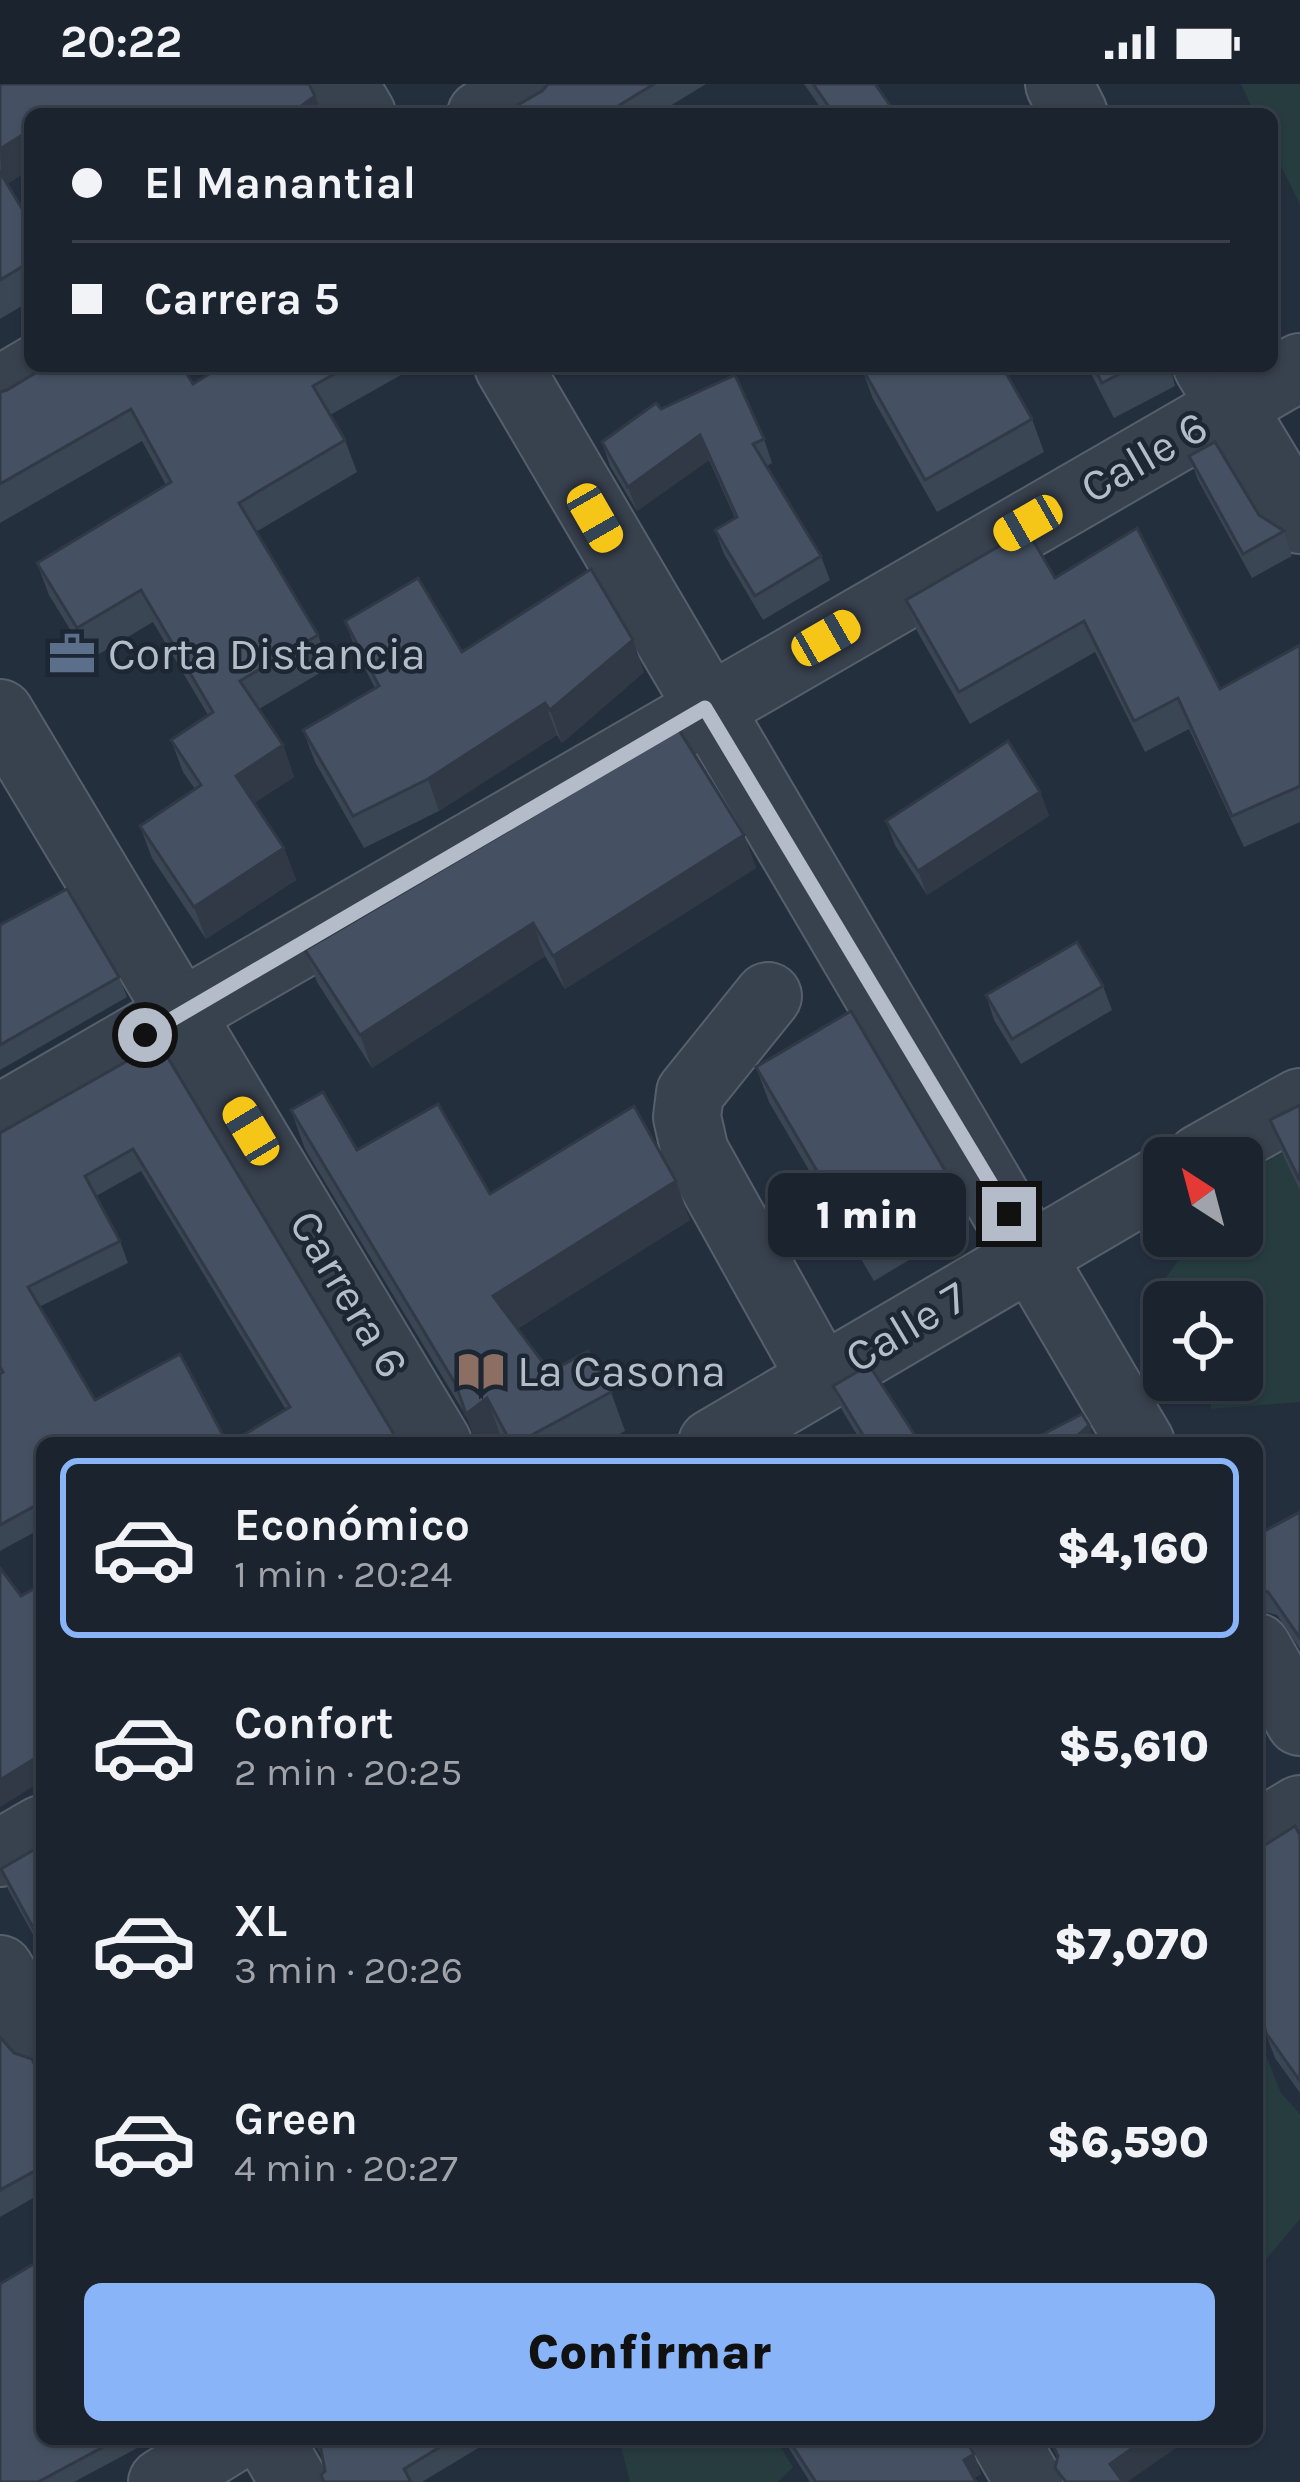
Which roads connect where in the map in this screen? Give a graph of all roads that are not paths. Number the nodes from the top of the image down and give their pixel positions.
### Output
1 (532, 84) edge
2 (491, 108) edge
3 (1300, 367) edge
4 (31, 372) edge
5 (511, 372) edge
6 (1218, 387) edge
7 (0, 390) edge
8 (1300, 520) edge
9 (705, 708) junction
10 (0, 713) edge
11 (768, 996) dead end
12 (182, 1014) junction
13 (1300, 1102) edge
14 (0, 1118) edge
15 (1238, 1137) edge
16 (1143, 1190) edge
17 (1032, 1252) junction
18 (821, 1378) junction
19 (434, 1437) edge
20 (722, 1437) edge
21 (1138, 1437) edge
22 (1263, 1657) edge
23 (1300, 1722) edge
24 (1300, 1809) edge
25 (1263, 1831) edge
26 (36, 1832) edge
27 (0, 1853) edge
28 (0, 1969) edge
29 (36, 2032) edge
30 (222, 2445) edge
31 (272, 2445) edge
32 (1007, 2445) edge
33 (162, 2482) edge
34 (294, 2482) edge
35 (1029, 2482) edge

1 - 2 street
3 - 6 street, Calle 6
4 - 7 street
5 - 9 street
6 - 8 street
6 - 9 street, Calle 6
9 - 12 street, Calle 6
9 - 17 street
10 - 12 street, Carrera 6
11 - 18 street
12 - 14 street, Calle 6
12 - 19 street, Carrera 6
13 - 15 street
16 - 17 street, Calle 7
17 - 18 street, Calle 7
17 - 21 street
18 - 20 street, Calle 7
22 - 23 street
24 - 25 street
26 - 27 street
28 - 29 street
30 - 33 street
31 - 34 street
32 - 35 street

